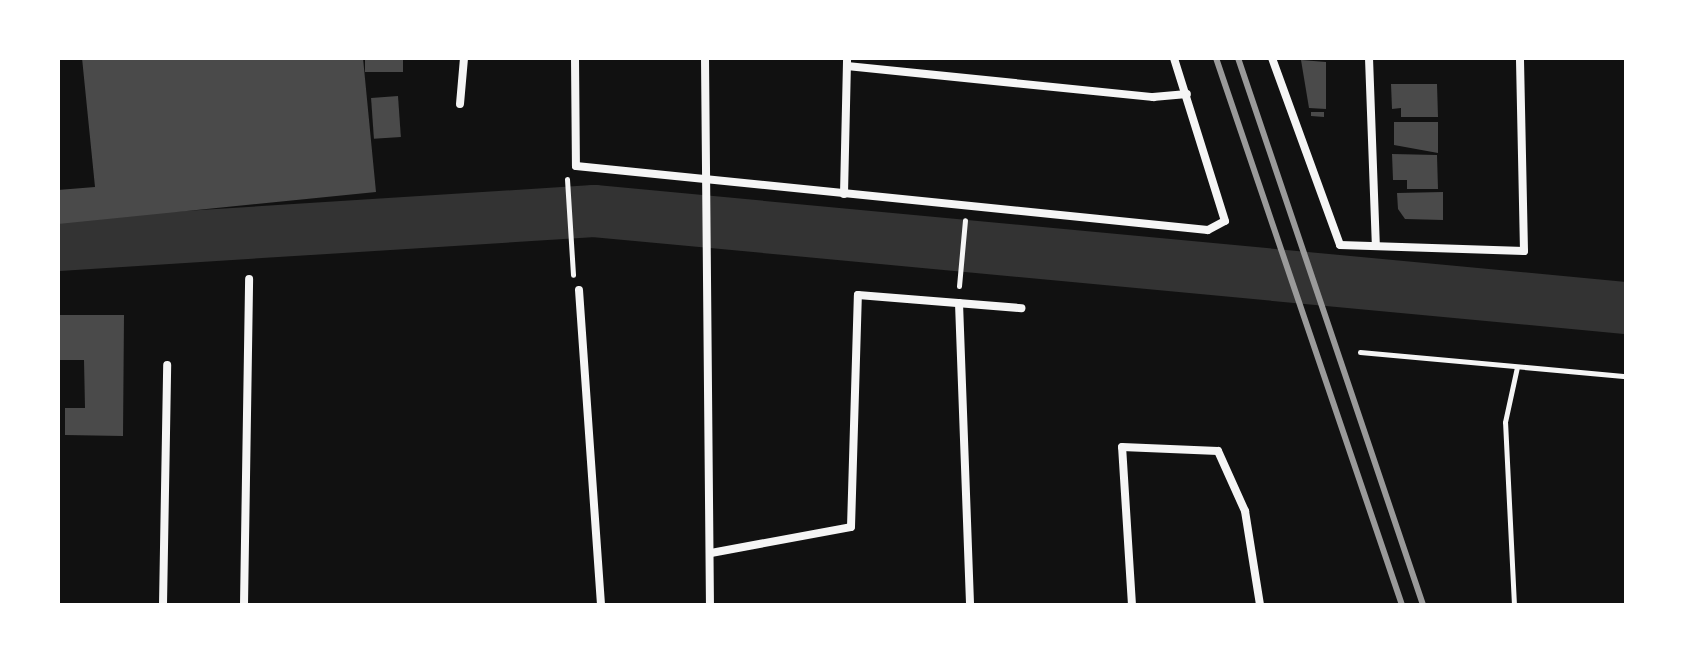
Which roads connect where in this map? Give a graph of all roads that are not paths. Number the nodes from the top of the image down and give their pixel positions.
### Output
1 (464, 58) edge
2 (575, 58) edge
3 (705, 58) edge
4 (1174, 58) edge
5 (1272, 58) edge
6 (1369, 58) edge
7 (1520, 58) edge
8 (847, 62) edge
9 (1187, 94) junction
10 (460, 104) dead end
11 (704, 179) junction
12 (844, 194) junction
13 (1376, 246) junction
14 (249, 279) dead end
15 (579, 290) road end
16 (959, 303) junction
17 (1021, 308) dead end
18 (167, 365) dead end
19 (711, 553) junction
20 (163, 605) edge
21 (244, 605) edge
22 (601, 605) edge
23 (710, 605) edge
24 (970, 605) edge
25 (1132, 605) edge
26 (1260, 605) edge

1 - 10 street
2 - 11 street
3 - 11 street
4 - 9 street
5 - 13 street
6 - 13 street
7 - 13 street
8 - 9 street
8 - 12 street
9 - 12 street
11 - 12 street
11 - 19 street
14 - 21 street
15 - 22 street
16 - 17 street
16 - 19 street
16 - 24 street
18 - 20 street
19 - 23 street
25 - 26 street

